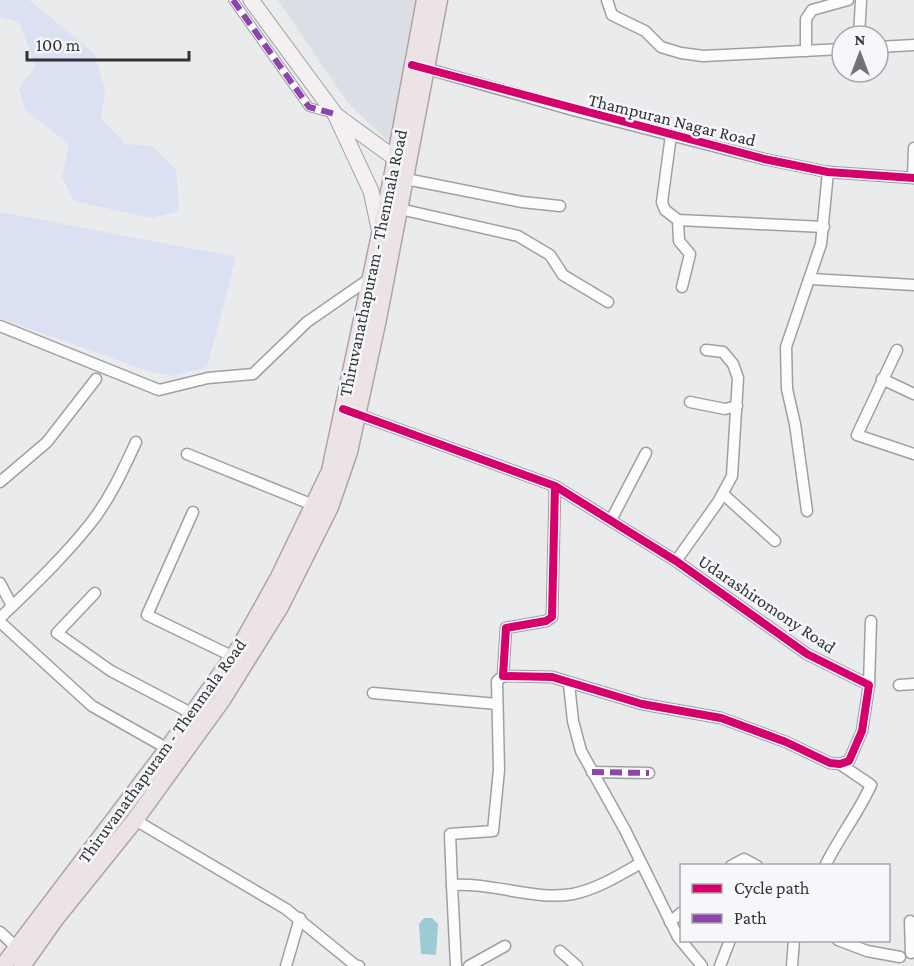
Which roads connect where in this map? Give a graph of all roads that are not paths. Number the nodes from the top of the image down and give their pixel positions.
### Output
1 (233, 0) edge
2 (251, 0) edge
3 (425, 0) edge
4 (439, 0) edge
5 (607, 0) edge
6 (861, 0) edge
7 (844, 1) edge
8 (860, 24) edge
9 (914, 45) edge
10 (890, 46) edge
11 (830, 50) edge
12 (806, 51) junction
13 (419, 67) junction
14 (334, 114) junction
15 (671, 135) junction
16 (914, 148) edge
17 (404, 167) junction
18 (828, 172) junction
19 (914, 178) edge
20 (560, 206) dead end
21 (400, 209) junction
22 (678, 220) junction
23 (824, 227) junction
24 (381, 234) junction
25 (369, 279) junction
26 (811, 279) junction
27 (914, 285) edge
28 (682, 287) dead end
29 (608, 302) dead end
30 (0, 326) edge
31 (706, 350) dead end
32 (897, 350) dead end
33 (96, 379) dead end
34 (882, 379) junction
35 (914, 394) edge
36 (690, 402) dead end
37 (737, 406) junction
38 (350, 412) junction
39 (136, 442) dead end
40 (645, 453) dead end
41 (188, 454) dead end
42 (914, 454) edge
43 (0, 482) edge
44 (555, 486) junction
45 (723, 494) junction
46 (321, 508) junction
47 (807, 511) dead end
48 (193, 512) dead end
49 (611, 520) junction
50 (775, 541) dead end
51 (676, 561) junction
52 (0, 583) edge
53 (94, 593) dead end
54 (12, 606) junction
55 (0, 620) edge
56 (871, 621) dead end
57 (240, 660) junction
58 (503, 676) junction
59 (569, 684) junction
60 (914, 684) edge
61 (869, 685) junction
62 (898, 685) dead end
63 (373, 693) dead end
64 (496, 704) junction
65 (193, 714) junction
66 (168, 749) junction
67 (840, 764) junction
68 (592, 772) junction
69 (649, 773) dead end
70 (135, 820) junction
71 (640, 863) junction
72 (735, 864) edge
73 (753, 864) edge
74 (826, 864) edge
75 (452, 885) junction
76 (680, 913) edge
77 (300, 918) junction
78 (910, 921) dead end
79 (670, 922) junction
80 (0, 932) edge
81 (680, 939) edge
82 (682, 942) edge
83 (729, 942) edge
84 (794, 942) edge
85 (843, 942) edge
86 (505, 946) dead end
87 (17, 948) junction
88 (560, 951) dead end
89 (907, 957) edge
90 (3, 966) edge
91 (22, 966) edge
92 (286, 966) edge
93 (359, 966) edge
94 (456, 966) edge
95 (469, 966) edge
96 (577, 966) edge
97 (702, 966) edge
98 (720, 966) edge
99 (792, 966) edge

1 - 14 street
2 - 14 main road
3 - 13 main road
4 - 13 main road
5 - 12 street
6 - 8 street
7 - 12 street
9 - 10 street
11 - 12 street
13 - 15 street, Thampuran Nagar Road
13 - 17 main road
14 - 17 main road
14 - 24 main road
15 - 18 street, Thampuran Nagar Road
15 - 22 street
16 - 19 street
17 - 20 street
17 - 21 main road
17 - 24 main road, Thiruvanathapuram - Thenmala Road
18 - 19 street, Thampuran Nagar Road
18 - 23 street
21 - 29 street
21 - 38 main road
22 - 23 street
22 - 28 street
23 - 26 street
24 - 25 main road, Thiruvanathapuram - Thenmala Road
25 - 30 street
25 - 38 main road, Thiruvanathapuram - Thenmala Road
26 - 27 street
26 - 47 street
31 - 37 street
32 - 34 street
33 - 43 street
34 - 35 street
34 - 42 street
36 - 37 street
37 - 45 street
38 - 44 street, Udarashiromony Road
38 - 46 main road
39 - 54 street
40 - 49 street
41 - 46 street
44 - 49 street, Udarashiromony Road
44 - 58 street
45 - 50 street
45 - 51 street
46 - 57 main road
48 - 57 street
49 - 51 street, Udarashiromony Road
51 - 61 street, Udarashiromony Road
52 - 54 street
53 - 65 street
54 - 55 street
55 - 66 street
56 - 61 street
57 - 65 main road, Thiruvanathapuram - Thenmala Road
57 - 70 main road
58 - 59 street
58 - 64 street
59 - 67 street
59 - 68 street
60 - 62 street
61 - 67 street
63 - 64 street
64 - 75 street
65 - 66 main road, Thiruvanathapuram - Thenmala Road
66 - 87 main road, Thiruvanathapuram - Thenmala Road
67 - 74 street
68 - 69 street
68 - 71 street
70 - 77 street
70 - 91 main road
71 - 75 street
71 - 79 street
72 - 73 street
75 - 94 street
76 - 79 street
77 - 92 street
77 - 93 street
78 - 89 street
79 - 81 street
80 - 87 street
82 - 97 street
83 - 98 street
84 - 99 street
85 - 89 street
86 - 95 street
87 - 90 main road, Thiruvanathapuram - Thenmala Road
88 - 96 street

